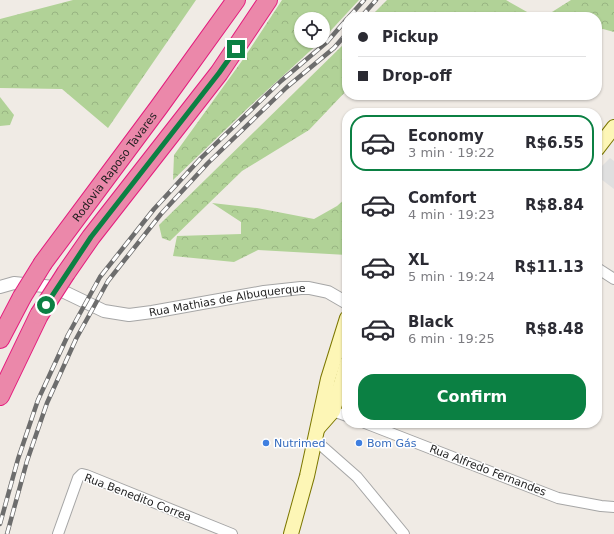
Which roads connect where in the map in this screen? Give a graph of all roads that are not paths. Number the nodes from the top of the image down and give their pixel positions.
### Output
1 (236, 0) edge
2 (268, 0) edge
3 (614, 127) edge
4 (602, 143) edge
5 (602, 272) edge
6 (614, 280) edge
7 (0, 287) edge
8 (342, 299) edge
9 (342, 334) edge
10 (0, 339) edge
11 (342, 380) edge
12 (0, 396) edge
13 (333, 411) junction
14 (342, 414) edge
15 (378, 428) edge
16 (316, 434) junction
17 (614, 507) edge
18 (58, 534) edge
19 (232, 534) edge
20 (291, 534) edge
21 (404, 534) edge

1 - 10 highway, Rodovia Raposo Tavares, bridge
2 - 12 highway, bridge
3 - 4 main road
5 - 6 street
7 - 8 street, Rua Mathias de Albuquerque
9 - 16 main road
11 - 13 main road
13 - 14 street
13 - 16 main road
15 - 17 street, Rua Alfredo Fernandes
16 - 20 main road
16 - 21 street
18 - 19 street, Rua Benedito Correa

